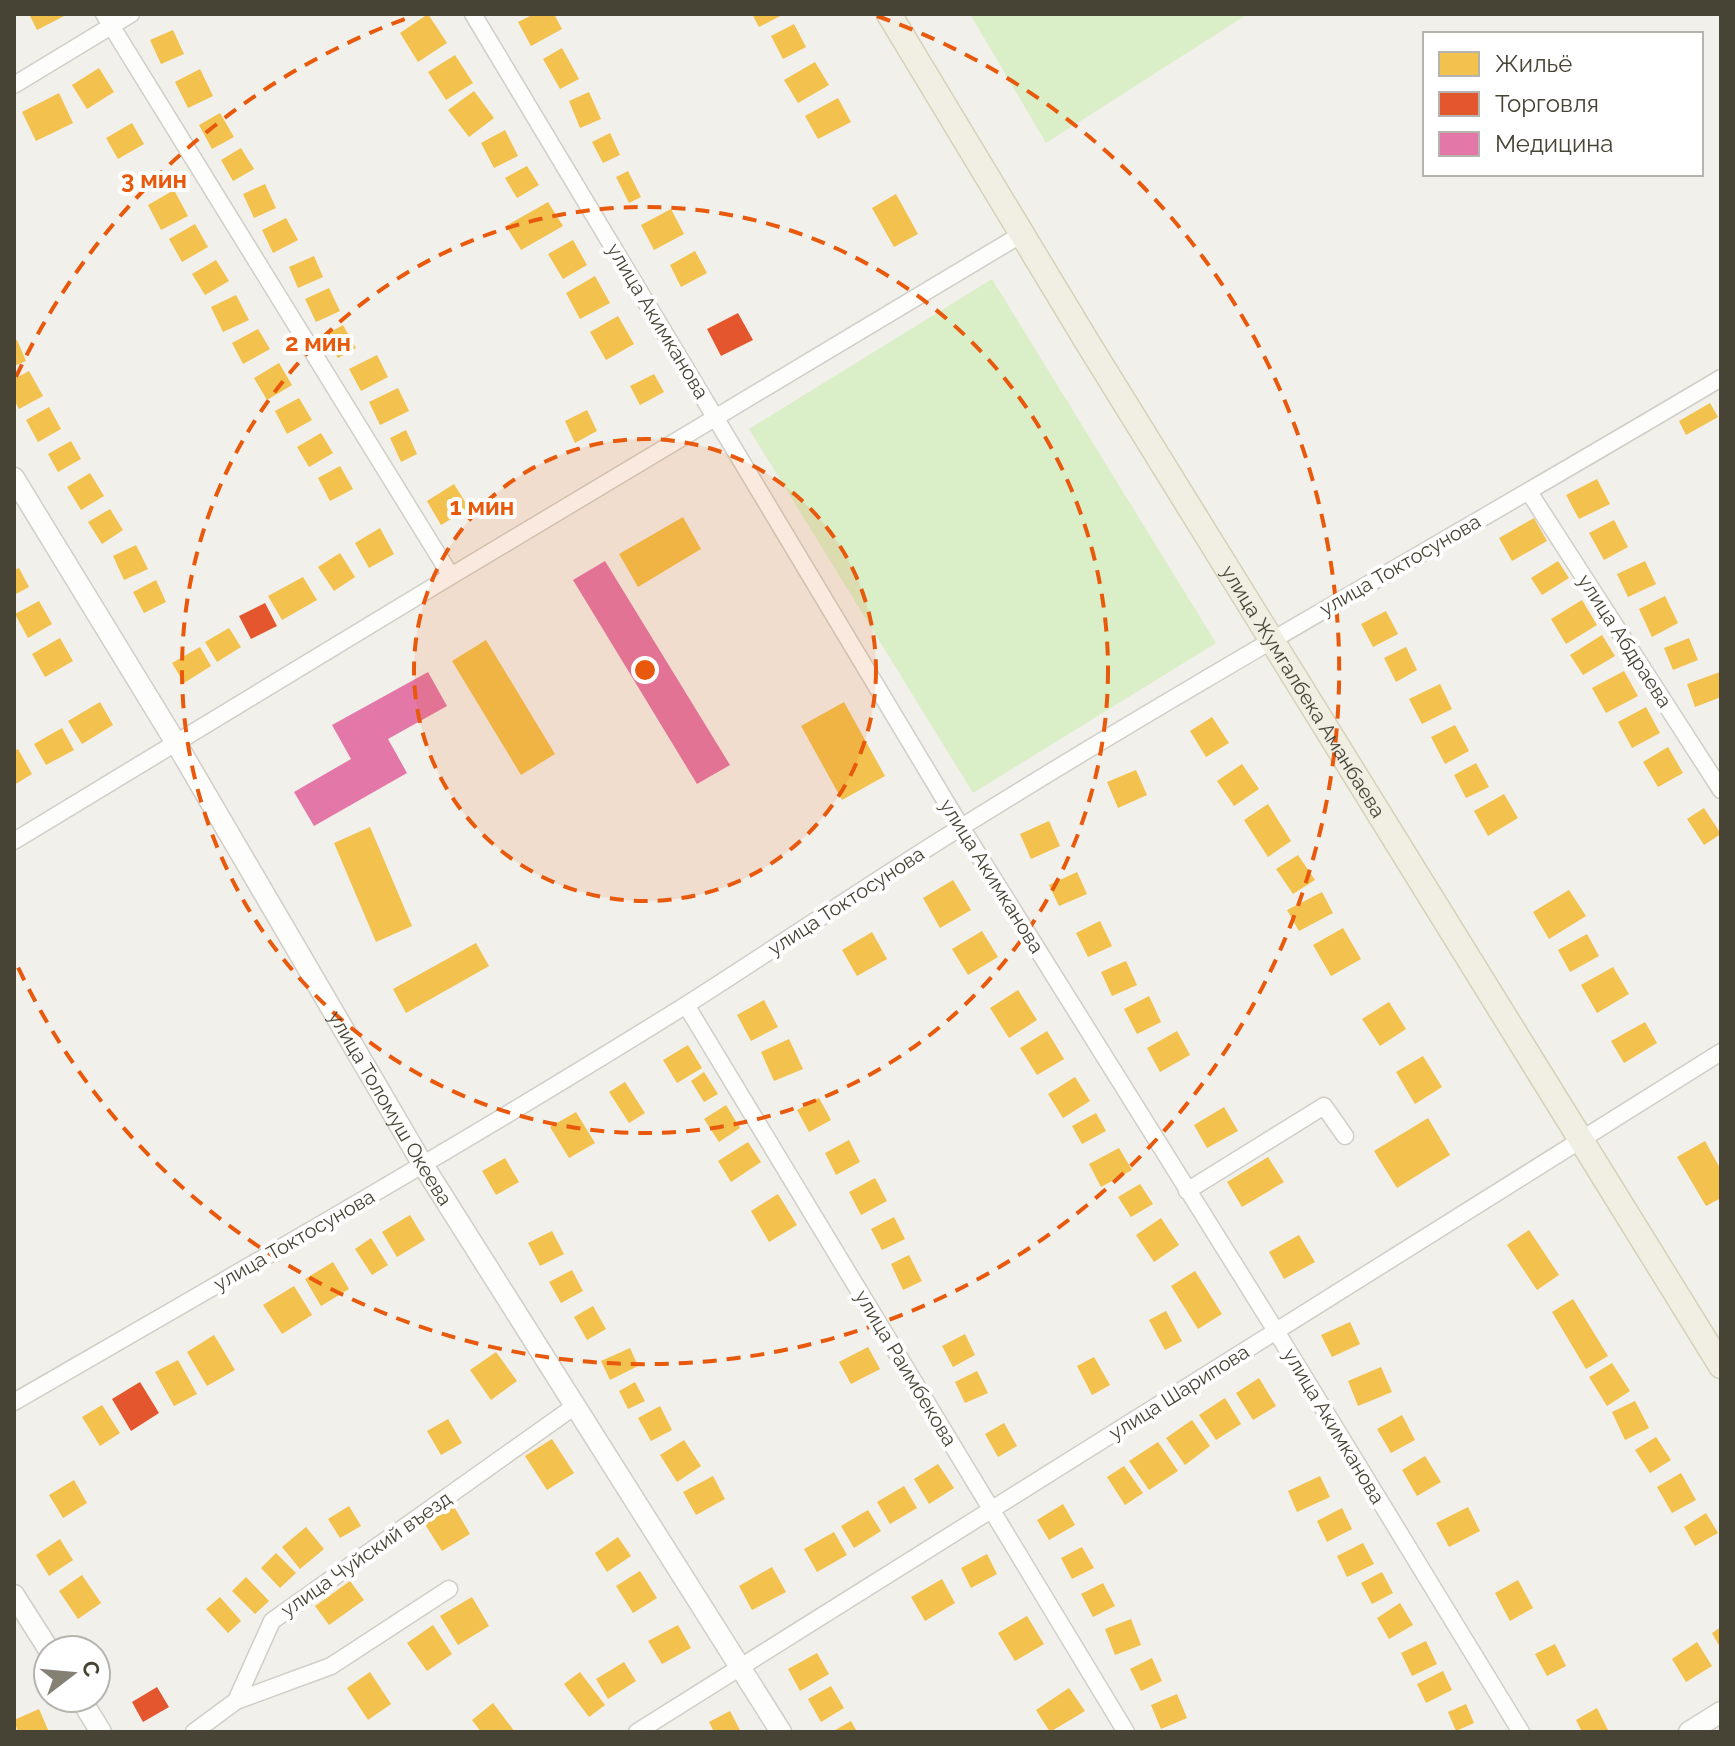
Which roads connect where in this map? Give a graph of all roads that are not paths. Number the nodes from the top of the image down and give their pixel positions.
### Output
1 (131, 14) edge
2 (473, 14) edge
3 (889, 14) edge
4 (108, 20) edge
5 (14, 85) edge
6 (1022, 234) junction
7 (1721, 378) edge
8 (716, 418) junction
9 (14, 478) edge
10 (1529, 492) junction
11 (451, 576) junction
12 (1271, 639) junction
13 (176, 743) junction
14 (1721, 790) edge
15 (961, 827) junction
16 (14, 841) edge
17 (686, 1005) junction
18 (1721, 1052) edge
19 (1345, 1136) dead end
20 (1581, 1140) junction
21 (423, 1165) junction
22 (1187, 1191) junction
23 (1276, 1331) junction
24 (1721, 1366) edge
25 (14, 1402) edge
26 (575, 1406) junction
27 (992, 1510) junction
28 (449, 1589) dead end
29 (14, 1595) edge
30 (39, 1634) edge
31 (740, 1668) junction
32 (236, 1701) junction
33 (1721, 1712) edge
34 (90, 1714) edge
35 (101, 1732) edge
36 (194, 1732) edge
37 (637, 1732) edge
38 (781, 1732) edge
39 (1126, 1732) edge
40 (1521, 1732) edge
41 (1689, 1732) edge

1 - 4 street
2 - 8 street, улица Акимканова
3 - 6 main road, улица Жумгалбека Аманбаева
4 - 5 street
4 - 11 street
6 - 8 street
6 - 12 main road, улица Жумгалбека Аманбаева
7 - 10 street, улица Токтосунова
8 - 11 street
8 - 15 street, улица Акимканова
9 - 13 street, улица Толомуш Океева
10 - 12 street, улица Токтосунова
10 - 14 street, улица Абдраева
11 - 13 street
12 - 15 street, улица Токтосунова
12 - 20 main road, улица Жумгалбека Аманбаева
13 - 16 street
13 - 21 street, улица Толомуш Океева
15 - 17 street, улица Токтосунова
15 - 22 street, улица Акимканова
17 - 21 street, улица Токтосунова
17 - 27 street, улица Раимбекова
18 - 20 street, улица Шарипова
19 - 22 street
20 - 23 street, улица Шарипова
20 - 24 main road, улица Жумгалбека Аманбаева
21 - 25 street, улица Токтосунова
21 - 26 street, улица Толомуш Океева
22 - 23 street, улица Акимканова
23 - 27 street, улица Шарипова
23 - 40 street, улица Акимканова
26 - 31 street, улица Толомуш Океева
26 - 32 street, улица Чуйский въезд
27 - 31 street, улица Шарипова
27 - 39 street, улица Раимбекова
28 - 32 street
29 - 30 street
31 - 37 street, улица Шарипова
31 - 38 street, улица Толомуш Океева
32 - 36 street, улица Чуйский въезд
33 - 41 street
34 - 35 street

